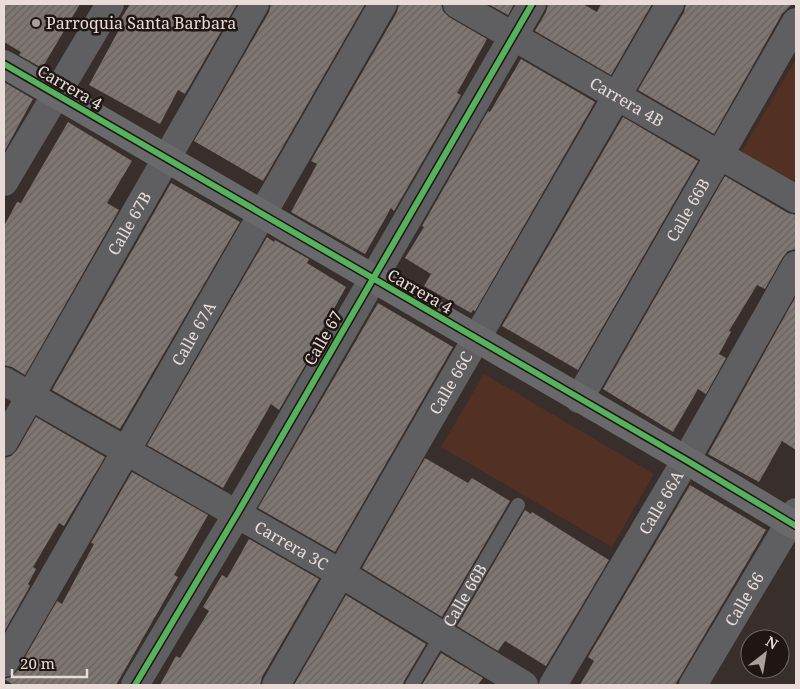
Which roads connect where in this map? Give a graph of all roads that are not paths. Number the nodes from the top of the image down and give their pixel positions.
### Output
1 (110, 4) edge
2 (255, 4) edge
3 (383, 4) edge
4 (457, 4) edge
5 (532, 4) edge
6 (670, 4) edge
7 (796, 22) edge
8 (513, 36) junction
9 (4, 64) edge
10 (617, 95) junction
11 (56, 96) junction
12 (719, 154) junction
13 (166, 158) junction
14 (4, 182) edge
15 (796, 199) edge
16 (263, 214) junction
17 (796, 265) edge
18 (373, 279) junction
19 (476, 340) junction
20 (4, 381) edge
21 (30, 396) junction
22 (580, 399) junction
23 (4, 442) edge
24 (126, 451) junction
25 (686, 460) junction
26 (518, 505) dead end
27 (237, 514) junction
28 (794, 520) edge
29 (340, 573) junction
30 (441, 635) junction
31 (4, 663) edge
32 (135, 685) edge
33 (276, 685) edge
34 (412, 685) edge
35 (524, 685) edge
36 (553, 685) edge
37 (693, 685) edge

1 - 11 street
2 - 13 street, Calle 67B
3 - 16 street, Calle 67A
4 - 8 street, Carrera 4B
5 - 8 street, Calle 67
6 - 10 street, Calle 66C
7 - 12 street, Calle 66B
8 - 10 street, Carrera 4B
8 - 18 street, Calle 67
9 - 11 street, Carrera 4
10 - 12 street, Carrera 4B
10 - 19 street, Calle 66C
11 - 13 street, Carrera 4
11 - 14 street
12 - 15 street, Carrera 4B
12 - 22 street, Calle 66B
13 - 16 street, Carrera 4
13 - 21 street, Calle 67B
16 - 18 street, Carrera 4
16 - 24 street, Calle 67A
17 - 25 street, Calle 66A
18 - 19 street, Carrera 4
18 - 27 street, Calle 67
19 - 22 street, Carrera 4
19 - 29 street, Calle 66C
20 - 21 street, Carrera 3C
21 - 23 street, Calle 67B
21 - 24 street, Carrera 3C
22 - 25 street, Carrera 4
24 - 27 street, Carrera 3C
24 - 31 street, Calle 67A
25 - 28 street, Carrera 4
25 - 36 street, Calle 66A
26 - 30 lane, Calle 66B
27 - 29 street, Carrera 3C
27 - 32 street, Calle 67
28 - 37 street, Calle 66
29 - 30 street, Carrera 3C
29 - 33 street, Calle 66C
30 - 34 lane, Calle 66B
30 - 35 street, Carrera 3C

